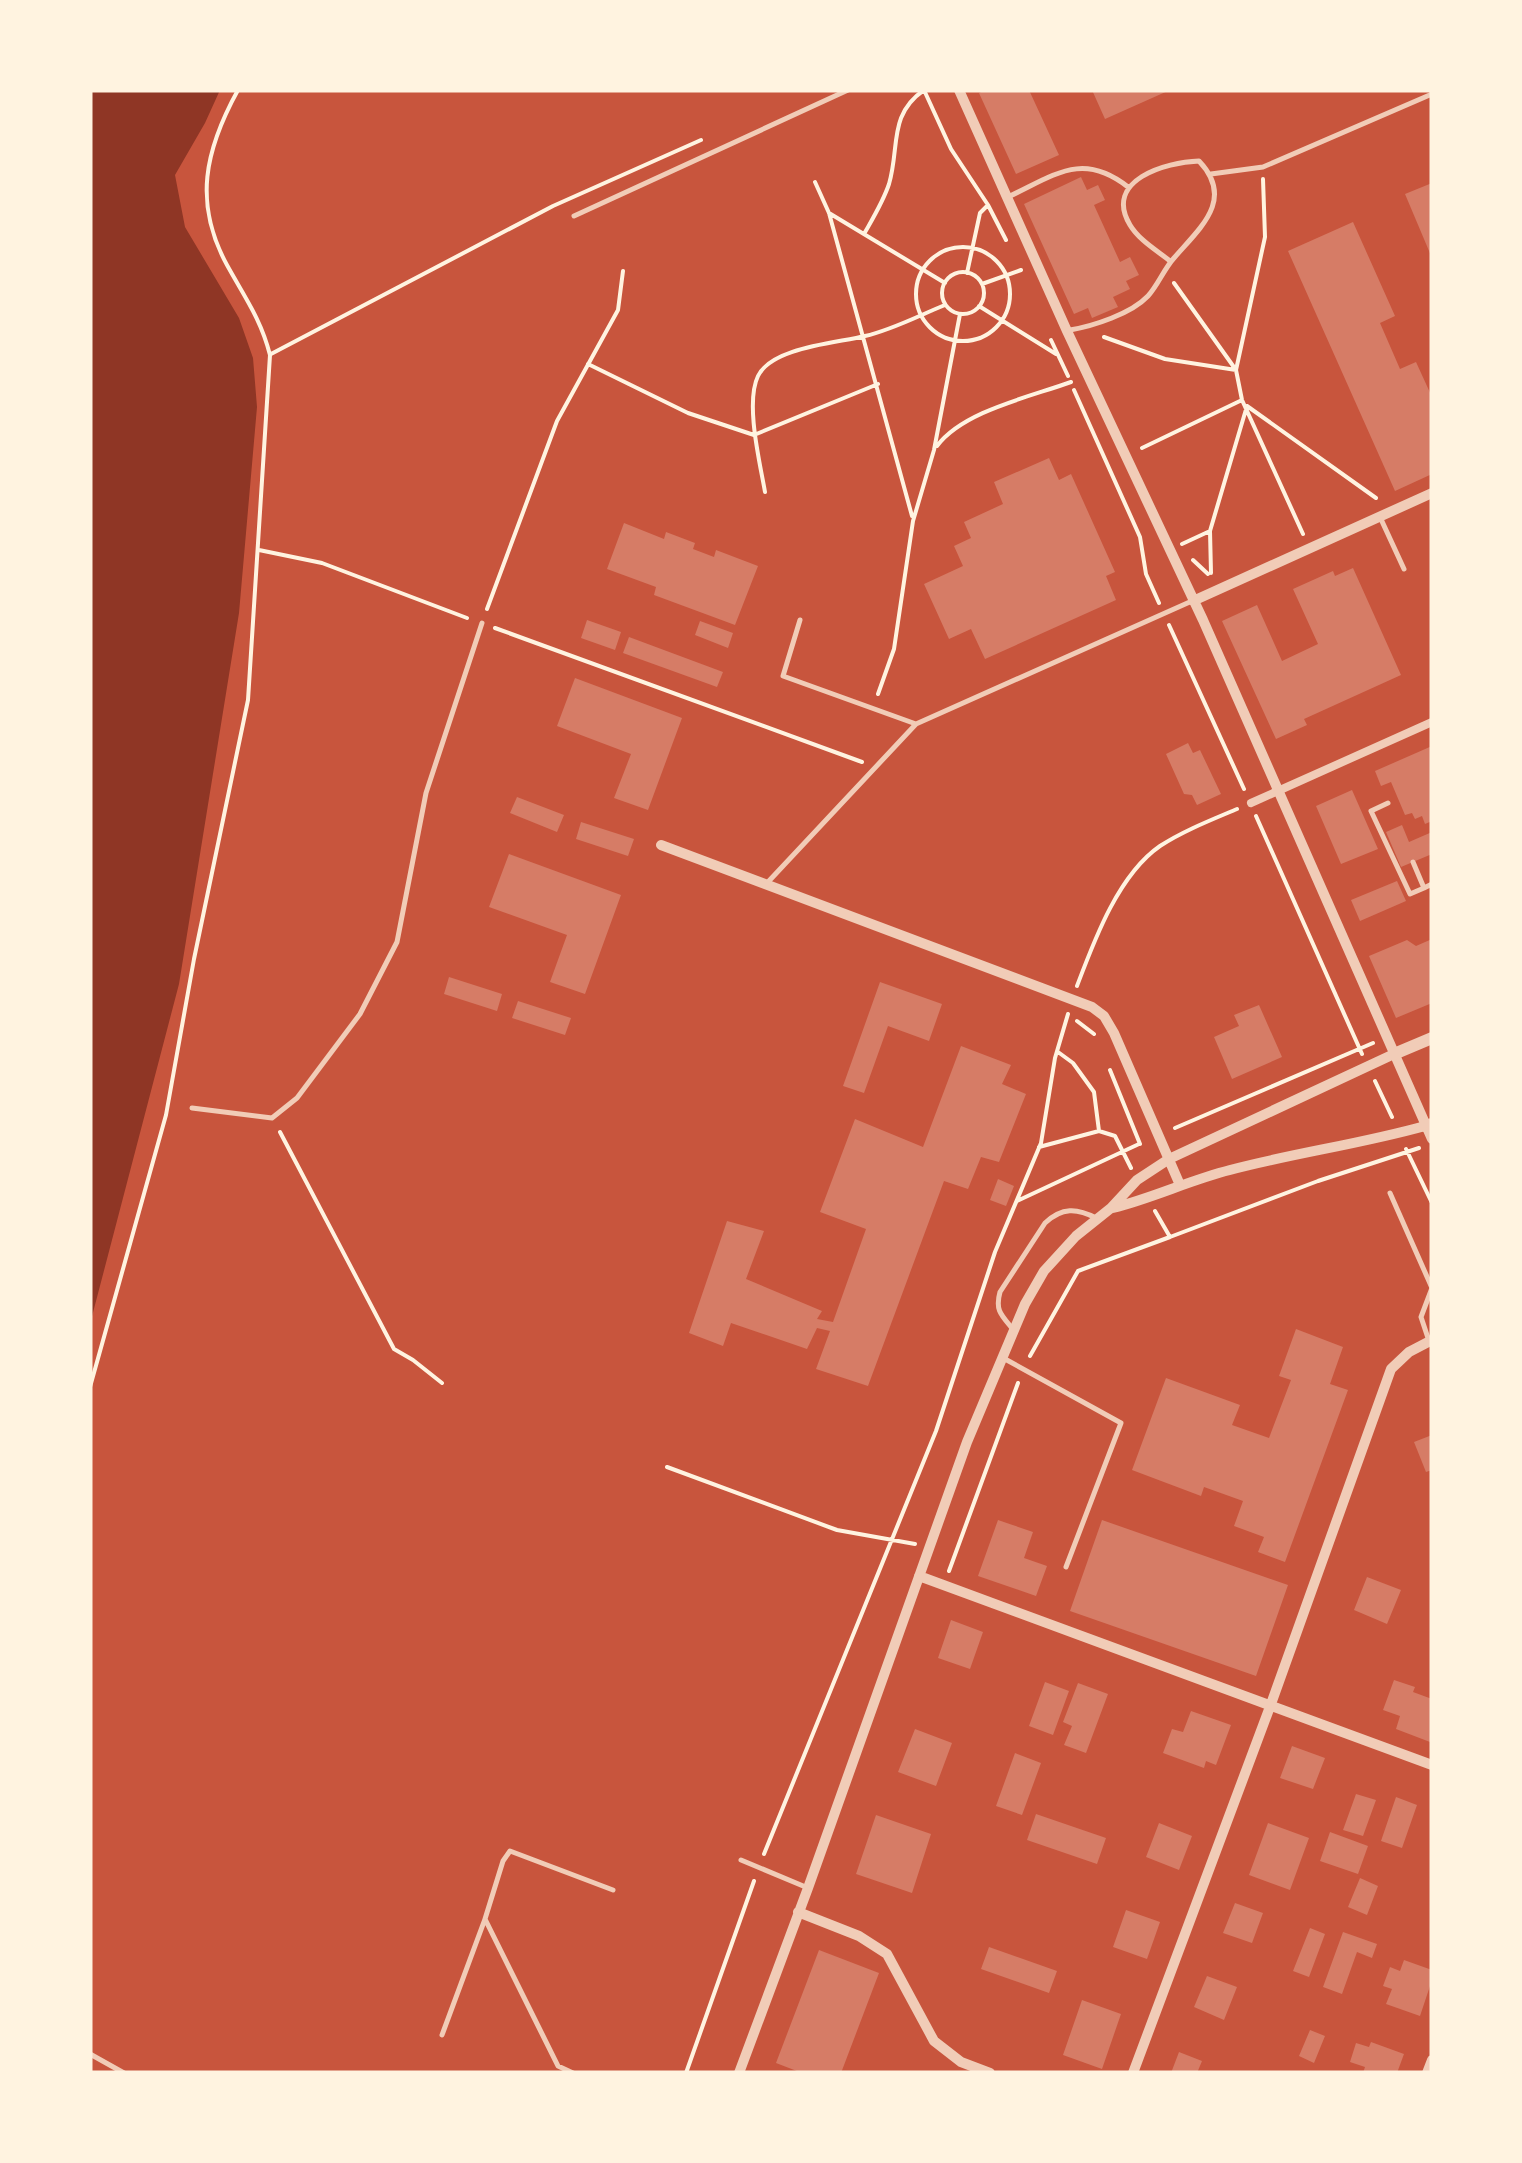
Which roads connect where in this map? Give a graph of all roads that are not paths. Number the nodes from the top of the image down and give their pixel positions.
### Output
1 (848, 90) edge
2 (959, 90) edge
3 (1432, 94) edge
4 (1211, 174) junction
5 (1128, 187) junction
6 (1008, 197) junction
7 (574, 216) dead end
8 (1170, 262) junction
9 (1067, 331) junction
10 (1432, 493) edge
11 (1380, 516) junction
12 (1404, 569) dead end
13 (1193, 601) junction
14 (800, 620) dead end
15 (482, 623) road end
16 (1432, 722) edge
17 (916, 724) junction
18 (1280, 791) junction
19 (1251, 803) road end
20 (1388, 803) dead end
21 (661, 845) dead end
22 (1412, 862) dead end
23 (766, 884) junction
24 (1432, 884) edge
25 (1424, 888) junction
26 (1432, 1038) edge
27 (1394, 1054) junction
28 (192, 1108) dead end
29 (1430, 1130) edge
30 (1169, 1160) junction
31 (1180, 1185) junction
32 (1390, 1193) dead end
33 (1111, 1208) junction
34 (1096, 1218) junction
35 (1014, 1330) junction
36 (1431, 1341) edge
37 (1002, 1357) junction
38 (1066, 1567) dead end
39 (919, 1576) junction
40 (1271, 1704) junction
41 (1432, 1765) edge
42 (741, 1860) dead end
43 (808, 1888) junction
44 (614, 1890) dead end
45 (798, 1912) junction
46 (485, 1919) junction
47 (528, 2006) junction
48 (522, 2012) dead end
49 (442, 2036) dead end
50 (90, 2054) edge
51 (1432, 2060) edge
52 (124, 2073) edge
53 (573, 2073) edge
54 (739, 2073) edge
55 (990, 2073) edge
56 (1133, 2073) edge
57 (1428, 2073) edge

1 - 7 lane
2 - 6 street
3 - 4 lane
4 - 5 lane
4 - 8 lane
5 - 6 lane
5 - 8 lane
6 - 9 street
8 - 9 lane
9 - 13 street
10 - 11 street
11 - 12 lane
11 - 13 street
13 - 17 lane
13 - 18 street
14 - 17 lane
15 - 28 lane
16 - 18 street
17 - 23 lane
18 - 19 street
18 - 27 street
20 - 25 lane
21 - 23 street
22 - 25 lane
23 - 30 street
24 - 25 lane
26 - 27 street
27 - 29 street
27 - 30 street
29 - 31 street
30 - 31 street
30 - 33 street
31 - 33 street
32 - 36 lane
33 - 34 street
34 - 35 street
34 - 35 lane
35 - 37 street
36 - 40 street
37 - 38 lane
37 - 39 street
39 - 40 street
39 - 43 street
40 - 41 street
40 - 56 street
42 - 43 lane
43 - 45 street
44 - 46 lane
45 - 54 street
45 - 55 street
46 - 47 lane
46 - 49 lane
47 - 48 lane
47 - 53 lane
50 - 52 lane
51 - 57 street

